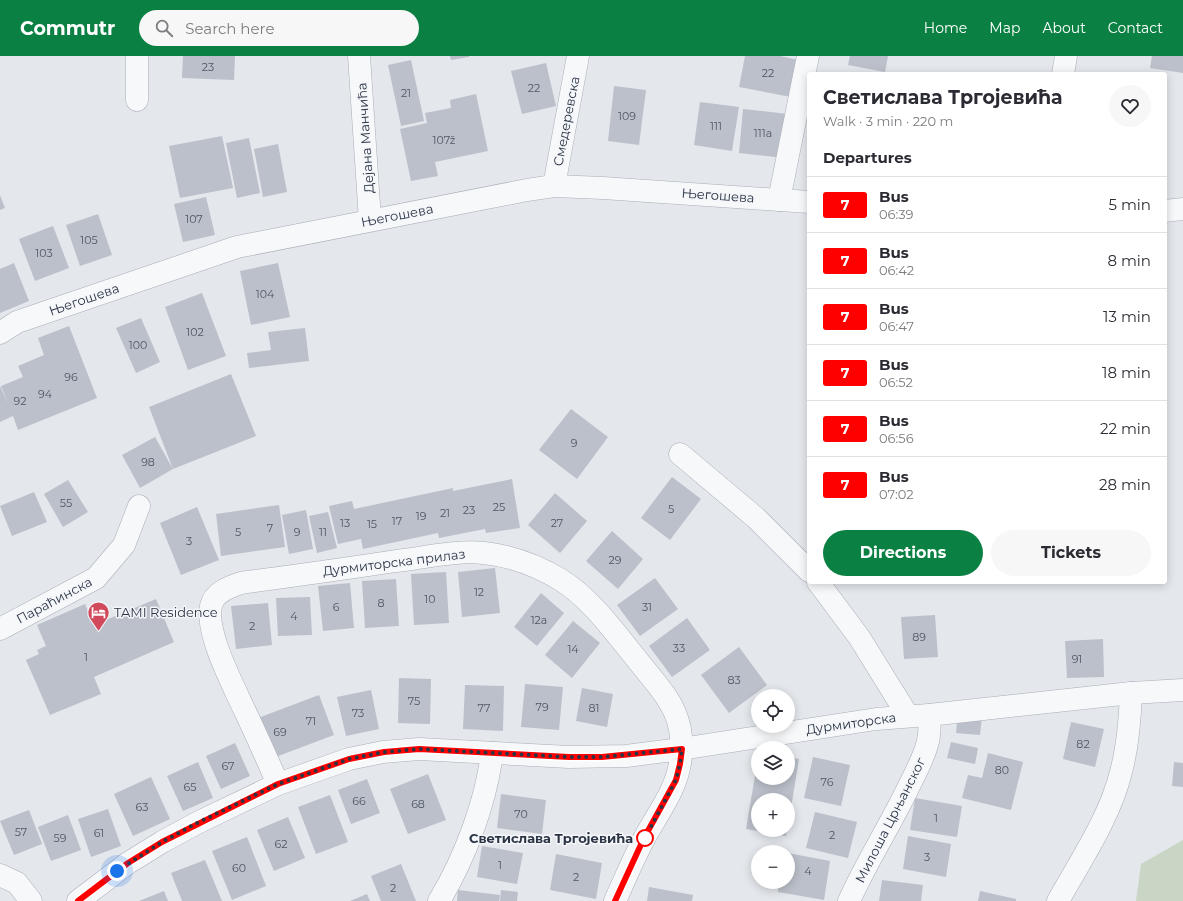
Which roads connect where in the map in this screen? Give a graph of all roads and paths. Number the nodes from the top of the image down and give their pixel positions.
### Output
1 (137, 56) edge
2 (359, 56) edge
3 (578, 56) edge
4 (808, 56) edge
5 (1066, 56) edge
6 (1063, 72) edge
7 (137, 100) dead end
8 (554, 186) junction
9 (779, 200) junction
10 (807, 202) edge
11 (1183, 209) edge
12 (1167, 211) edge
13 (370, 220) junction
14 (0, 333) edge
15 (680, 454) dead end
16 (139, 506) dead end
17 (807, 569) edge
18 (819, 584) edge
19 (0, 629) edge
20 (1183, 690) edge
21 (1131, 693) junction
22 (919, 715) junction
23 (682, 749) junction
24 (492, 753) junction
25 (278, 784) junction
26 (0, 874) edge
27 (31, 901) edge
28 (78, 901) edge
29 (439, 901) edge
30 (615, 901) edge
31 (849, 901) edge
32 (1058, 901) edge

1 - 7 street
2 - 13 street, Дејана Манчића
3 - 8 street, Смедеревска
4 - 9 street
5 - 6 street
8 - 9 street, Његошева
8 - 13 street, Његошева
9 - 10 street, Његошева
11 - 12 street
13 - 14 street, Његошева
15 - 17 street
16 - 19 street, Параћинска
18 - 22 street
20 - 21 street, Дурмиторска
21 - 22 street, Дурмиторска
21 - 32 street
22 - 23 street, Дурмиторска
22 - 31 street, Милоша Црњанског
23 - 24 street, Дурмиторска
23 - 25 street, Дурмиторска прилаз
23 - 30 street
24 - 25 street, Дурмиторска
24 - 29 street
25 - 28 street, Дурмиторска
26 - 27 street

